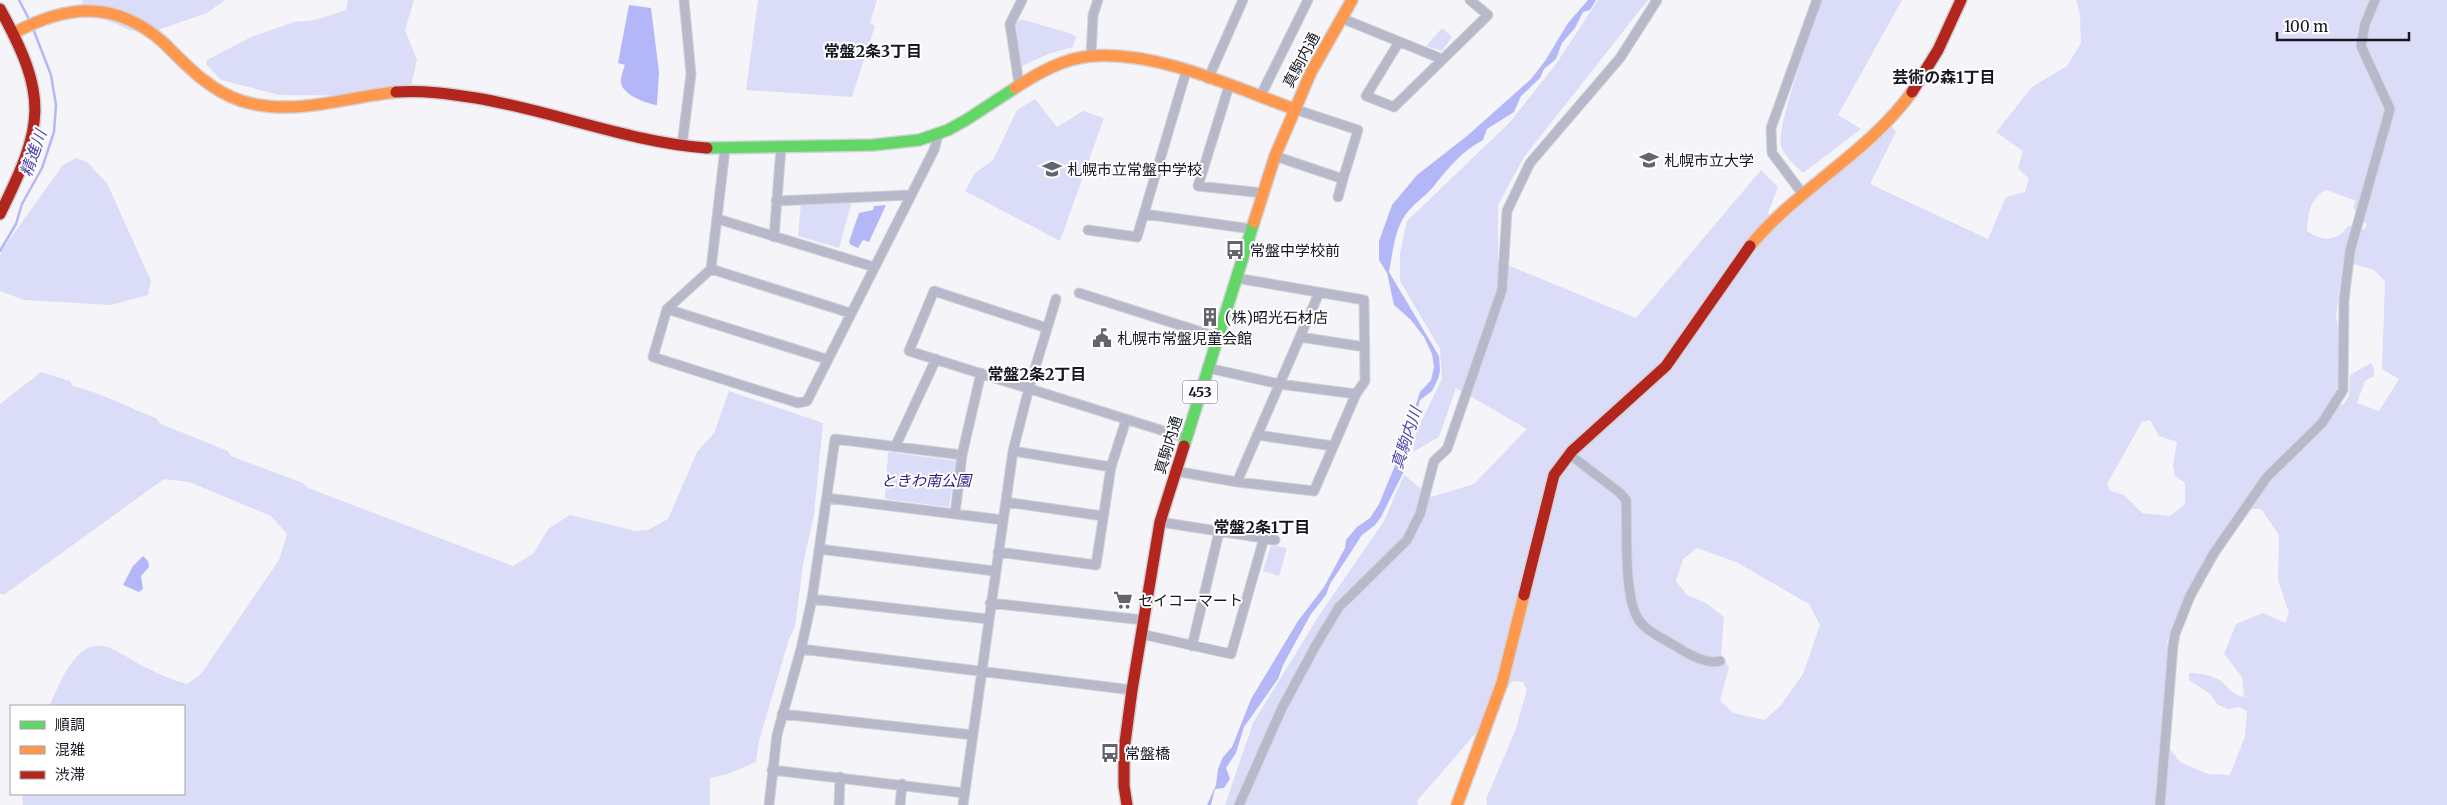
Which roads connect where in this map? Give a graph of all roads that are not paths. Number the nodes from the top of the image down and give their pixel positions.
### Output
1 (684, 0) edge
2 (1022, 0) edge
3 (1098, 0) edge
4 (1244, 0) edge
5 (1308, 0) edge
6 (1352, 0) edge
7 (1470, 0) edge
8 (1657, 0) edge
9 (1817, 0) edge
10 (1961, 0) edge
11 (2375, 0) edge
12 (0, 9) edge
13 (1341, 18) junction
14 (14, 33) junction
15 (1399, 42) junction
16 (1091, 56) junction
17 (1442, 59) junction
18 (1186, 72) junction
19 (1208, 80) junction
20 (1019, 84) junction
21 (1229, 86) junction
22 (1260, 97) junction
23 (1294, 109) junction
24 (938, 135) junction
25 (682, 145) junction
26 (725, 148) junction
27 (781, 148) junction
28 (1275, 156) junction
29 (1343, 179) junction
30 (1263, 193) junction
31 (1802, 193) junction
32 (910, 195) junction
33 (1338, 197) dead end
34 (776, 201) junction
35 (0, 214) edge
36 (1144, 214) junction
37 (718, 219) junction
38 (1252, 229) junction
39 (1088, 230) dead end
40 (774, 236) junction
41 (874, 267) junction
42 (711, 269) junction
43 (1236, 278) junction
44 (1079, 293) dead end
45 (1319, 293) junction
46 (1056, 300) dead end
47 (667, 309) junction
48 (850, 313) junction
49 (1047, 328) junction
50 (1217, 337) junction
51 (1300, 337) junction
52 (1365, 347) junction
53 (826, 359) junction
54 (936, 360) junction
55 (1208, 368) junction
56 (981, 373) junction
57 (1279, 384) junction
58 (1029, 388) junction
59 (1356, 394) junction
60 (1126, 420) junction
61 (1257, 434) junction
62 (1186, 438) junction
63 (1333, 446) junction
64 (896, 447) junction
65 (1013, 451) junction
66 (1570, 454) junction
67 (962, 455) junction
68 (1111, 467) junction
69 (1175, 471) junction
70 (1237, 482) junction
71 (827, 498) junction
72 (1006, 502) junction
73 (954, 514) junction
74 (1103, 516) junction
75 (1003, 520) junction
76 (1160, 522) junction
77 (1219, 532) junction
78 (1264, 538) junction
79 (1275, 540) dead end
80 (820, 549) junction
81 (998, 552) junction
82 (994, 571) junction
83 (812, 599) junction
84 (990, 604) junction
85 (988, 619) junction
86 (1143, 620) junction
87 (1141, 634) junction
88 (1192, 646) junction
89 (801, 649) junction
90 (1720, 661) dead end
91 (981, 672) junction
92 (1132, 690) junction
93 (782, 714) junction
94 (973, 735) junction
95 (772, 770) junction
96 (840, 777) junction
97 (902, 784) junction
98 (964, 793) junction
99 (769, 805) edge
100 (839, 805) edge
101 (900, 805) edge
102 (963, 805) edge
103 (1127, 805) edge
104 (1239, 805) edge
105 (1457, 805) edge
106 (2160, 805) edge

1 - 25 street
2 - 20 street
3 - 16 street
4 - 19 street
5 - 22 street
6 - 13 main road, 真駒内通 / 453
7 - 17 street
8 - 104 street
9 - 31 street
10 - 31 main road
11 - 106 street
12 - 14 main road
13 - 15 street
13 - 23 main road, 真駒内通 / 453
14 - 25 main road
14 - 35 main road
15 - 17 street
15 - 17 street
16 - 18 main road
16 - 20 main road
18 - 19 main road
18 - 36 street
19 - 21 main road
20 - 24 main road
21 - 22 main road
21 - 30 street
22 - 23 main road
23 - 28 main road, 真駒内通 / 453
23 - 29 street
24 - 27 main road
24 - 32 street
25 - 26 main road
26 - 27 main road
26 - 37 street
27 - 34 street
28 - 29 street
28 - 30 main road, 真駒内通 / 453
29 - 33 street
30 - 38 main road, 真駒内通 / 453
31 - 66 main road
32 - 34 street
32 - 41 street
34 - 40 street
36 - 38 street
36 - 39 street
37 - 40 street
37 - 42 street
38 - 43 main road, 真駒内通 / 453
40 - 41 street
41 - 48 street
42 - 47 street
42 - 48 street
43 - 45 street
43 - 50 main road, 真駒内通 / 453
44 - 50 street
45 - 51 street
45 - 52 street
46 - 49 street
47 - 53 street
47 - 53 street
48 - 53 street
49 - 54 street
49 - 58 street
50 - 55 main road, 真駒内通 / 453
51 - 52 street
51 - 57 street
52 - 59 street
54 - 56 street
54 - 64 street
55 - 57 street
55 - 62 main road, 真駒内通 / 453
56 - 58 street
56 - 67 street
57 - 59 street
57 - 61 street
58 - 60 street
58 - 65 street
59 - 63 street
60 - 62 street
60 - 68 street
61 - 63 street
61 - 70 street
62 - 69 main road, 真駒内通 / 453
63 - 70 street
64 - 67 street
64 - 71 street
65 - 68 street
65 - 72 street
66 - 90 street
66 - 105 main road
67 - 73 street
68 - 74 street
69 - 70 street
69 - 76 main road, 真駒内通 / 453
71 - 73 street
71 - 80 street
72 - 74 street
72 - 75 street
73 - 75 street
74 - 81 street
75 - 81 street
76 - 77 street
76 - 86 main road, 真駒内通 / 453
77 - 78 street
77 - 88 street
78 - 79 street
78 - 88 street
80 - 82 street
80 - 83 street
81 - 82 street
82 - 84 street
83 - 85 street
83 - 89 street
84 - 85 street
84 - 86 street
85 - 91 street
86 - 87 main road, 真駒内通 / 453
87 - 88 street
87 - 92 main road, 真駒内通 / 453
89 - 91 street
89 - 93 street
91 - 92 street
91 - 94 street
92 - 103 main road, 真駒内通 / 453
93 - 94 street
93 - 95 street
94 - 98 street
95 - 96 street
95 - 99 street
96 - 97 street
96 - 100 street
97 - 98 street
97 - 101 street
98 - 102 street

